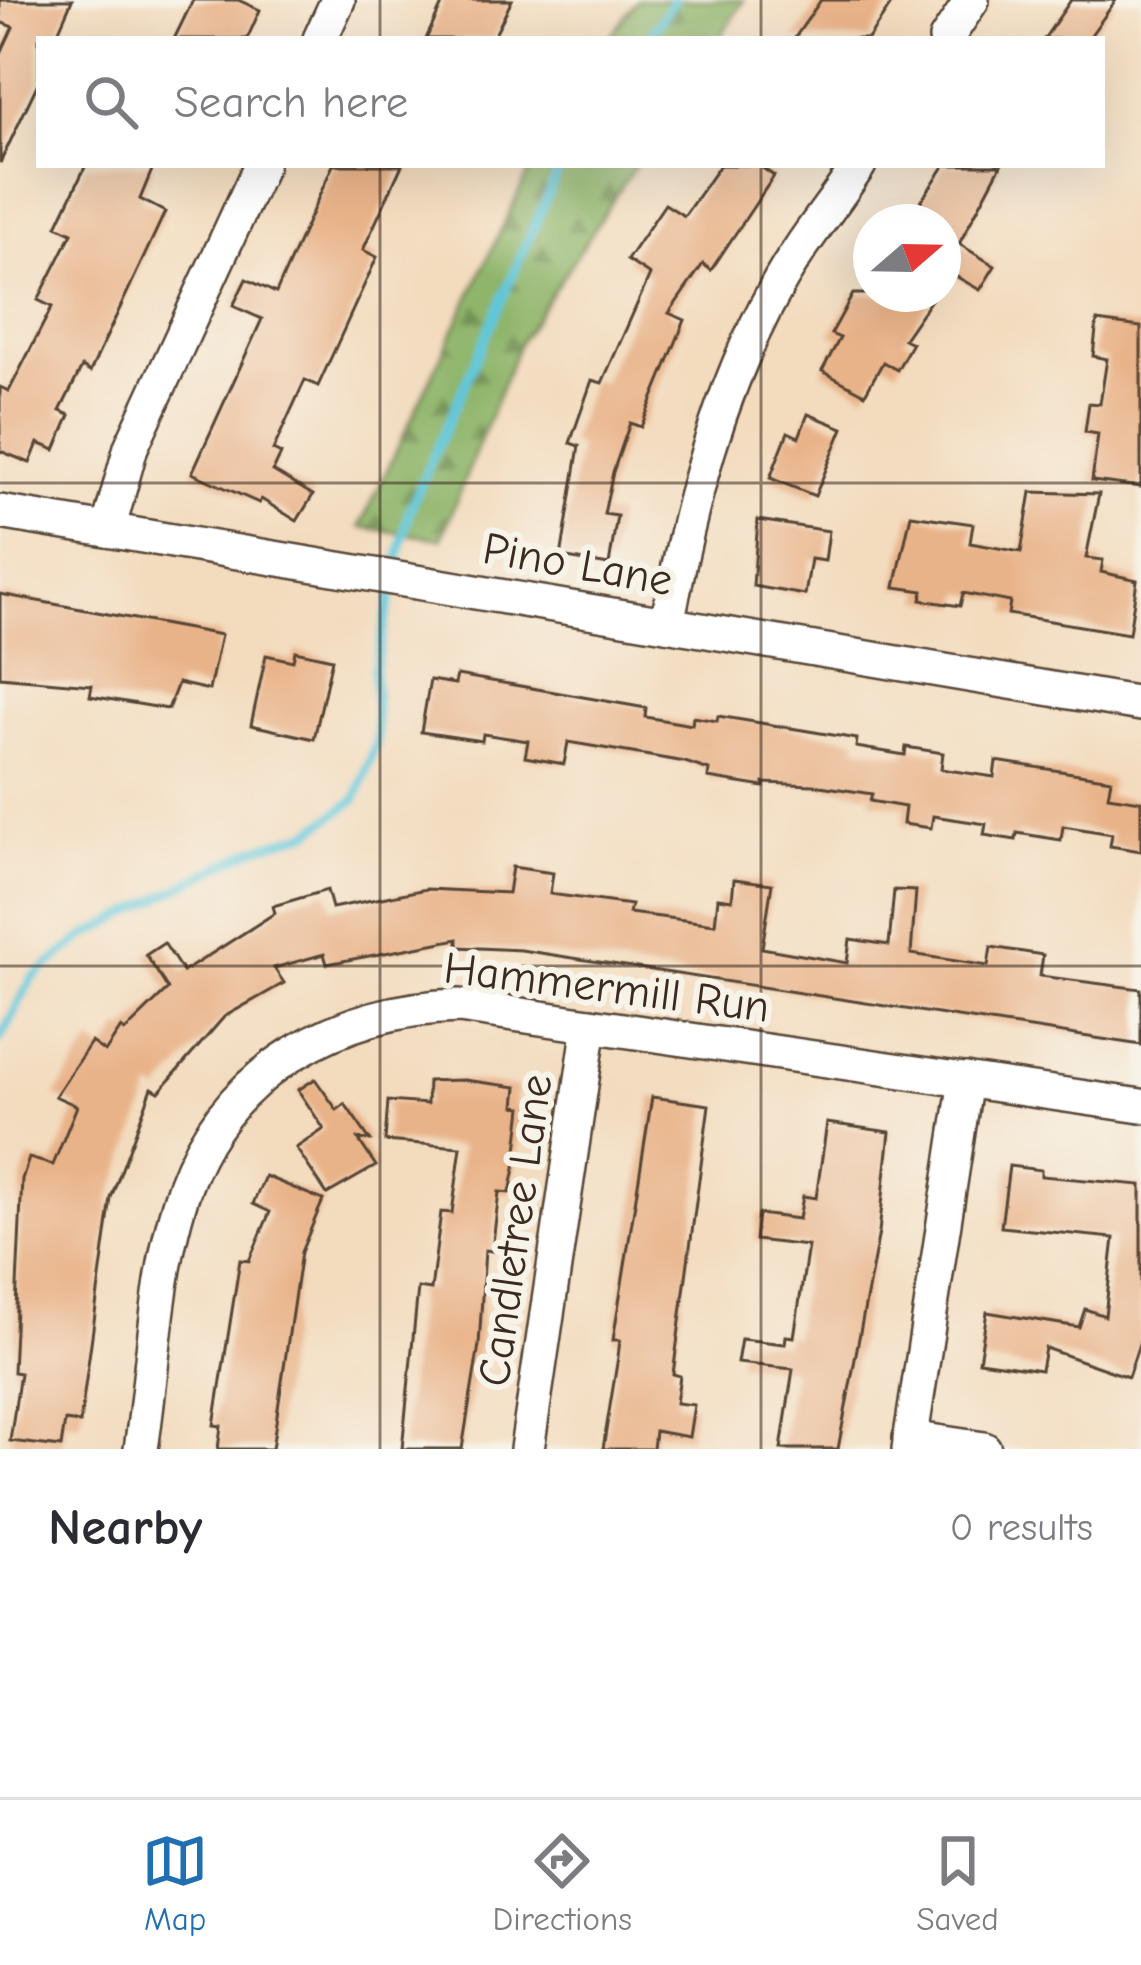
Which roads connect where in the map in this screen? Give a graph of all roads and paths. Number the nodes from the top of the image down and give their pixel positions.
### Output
1 (338, 0) edge
2 (972, 0) edge
3 (321, 36) edge
4 (948, 36) edge
5 (260, 168) edge
6 (858, 168) edge
7 (0, 512) edge
8 (108, 530) junction
9 (667, 623) junction
10 (1141, 704) edge
11 (590, 1025) junction
12 (965, 1080) junction
13 (1141, 1106) edge
14 (909, 1444) edge
15 (141, 1449) edge
16 (527, 1449) edge
17 (984, 1449) edge

1 - 3 street
2 - 4 street
5 - 8 street
6 - 9 street
7 - 8 street, Pino Lane
8 - 9 street, Pino Lane
9 - 10 street, Pino Lane
11 - 12 street, Hammermill Run
11 - 15 street, Hammermill Run
11 - 16 street, Candletree Lane
12 - 13 street, Hammermill Run
12 - 14 street
14 - 17 street

